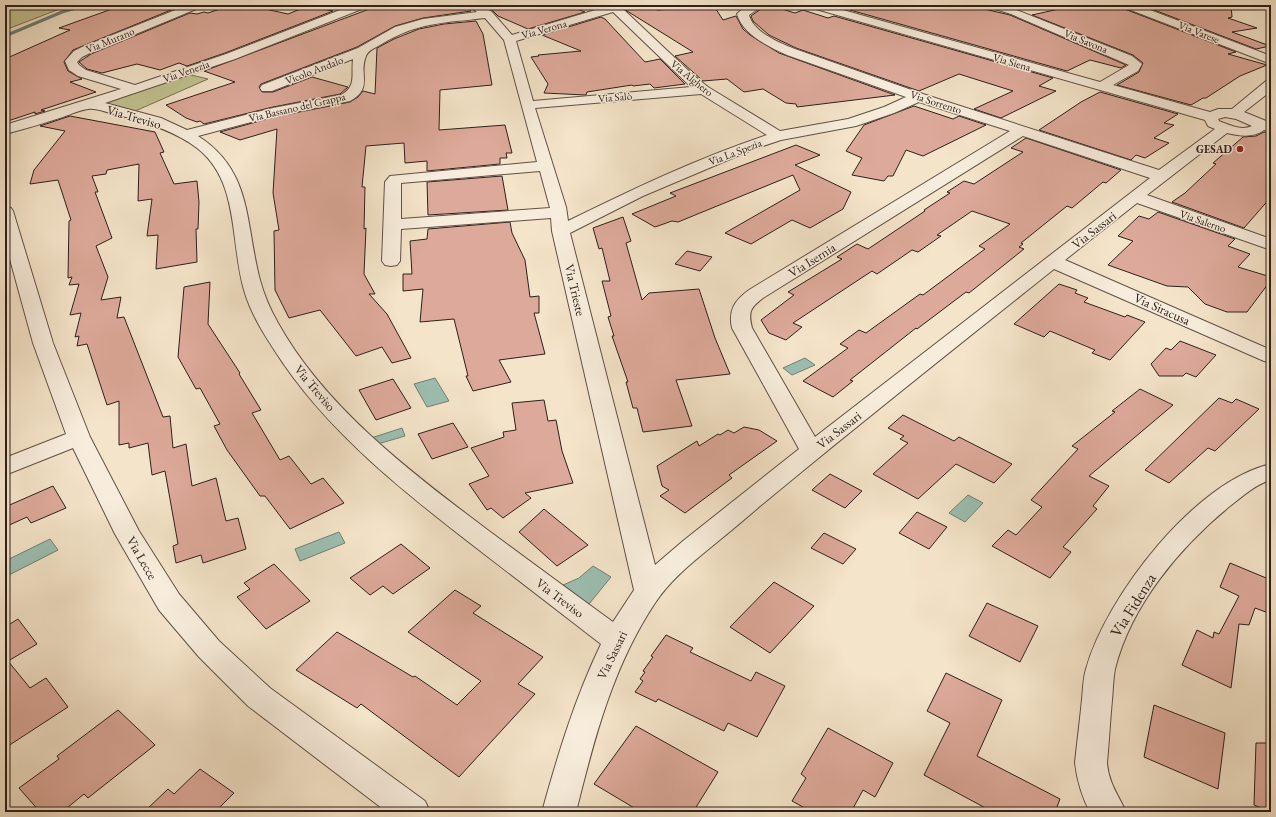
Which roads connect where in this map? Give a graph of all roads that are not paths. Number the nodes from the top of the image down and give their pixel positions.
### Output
1 (197, 5) edge
2 (363, 5) edge
3 (759, 5) edge
4 (813, 5) edge
5 (993, 5) edge
6 (1127, 5) edge
7 (620, 6) edge
8 (481, 9) edge
9 (510, 38) junction
10 (362, 51) junction
11 (1271, 60) edge
12 (1271, 84) edge
13 (1100, 87) junction
14 (267, 88) dead end
15 (134, 89) junction
16 (703, 90) junction
17 (918, 97) junction
18 (88, 104) junction
19 (528, 105) junction
20 (1223, 120) junction
21 (1262, 124) edge
22 (5, 130) edge
23 (1022, 130) junction
24 (184, 135) junction
25 (778, 136) junction
26 (546, 166) junction
27 (1162, 176) junction
28 (1136, 197) junction
29 (5, 210) edge
30 (559, 212) junction
31 (393, 225) junction
32 (561, 231) junction
33 (1271, 245) edge
34 (392, 261) dead end
35 (1053, 262) junction
36 (1271, 357) edge
37 (79, 437) junction
38 (812, 451) junction
39 (5, 467) edge
40 (1271, 472) edge
41 (648, 591) junction
42 (618, 641) junction
43 (414, 812) edge
44 (559, 812) edge
45 (1109, 812) edge

1 - 15 street, Via Murano
2 - 15 street, Via Venezia
3 - 17 street, Via Sorrento
4 - 13 street, Via Siena
5 - 13 street, Via Savona
6 - 11 street, Via Varese
7 - 9 street, Via Verona
7 - 16 street, Via Alghero
8 - 9 street, Via Trieste
8 - 10 street
9 - 19 street, Via Trieste
10 - 14 street, Vicolo Andalo
10 - 24 street, Via Bassano del Grappa
12 - 20 street, Via Sassari
13 - 20 street, Via Siena
15 - 18 street, Via Venezia
16 - 19 street, Via Salò
16 - 25 street, Via Alghero
17 - 23 street, Via Sorrento
17 - 25 street, Via La Spezia
18 - 22 street, Via Venezia
18 - 24 street, Via Treviso
19 - 26 street, Via Trieste
20 - 21 street, Via Siena
20 - 27 street, Via Sassari
23 - 27 street, Via Sorrento
23 - 38 street, Via Isernia
24 - 42 street, Via Treviso
25 - 32 street, Via La Spezia
26 - 30 street, Via Trieste
26 - 31 street
27 - 28 street, Via Sassari
28 - 33 street, Via Salerno
28 - 35 street, Via Sassari
29 - 37 street, Via Lecce
30 - 31 street
30 - 32 street, Via Trieste
31 - 34 street
32 - 41 street, Via Trieste
35 - 36 street, Via Siracusa
35 - 38 street, Via Sassari
37 - 39 street
37 - 43 street, Via Lecce
38 - 41 street, Via Sassari
40 - 45 street, Via Fidenza
41 - 42 street, Via Sassari
42 - 44 street, Via Sassari

